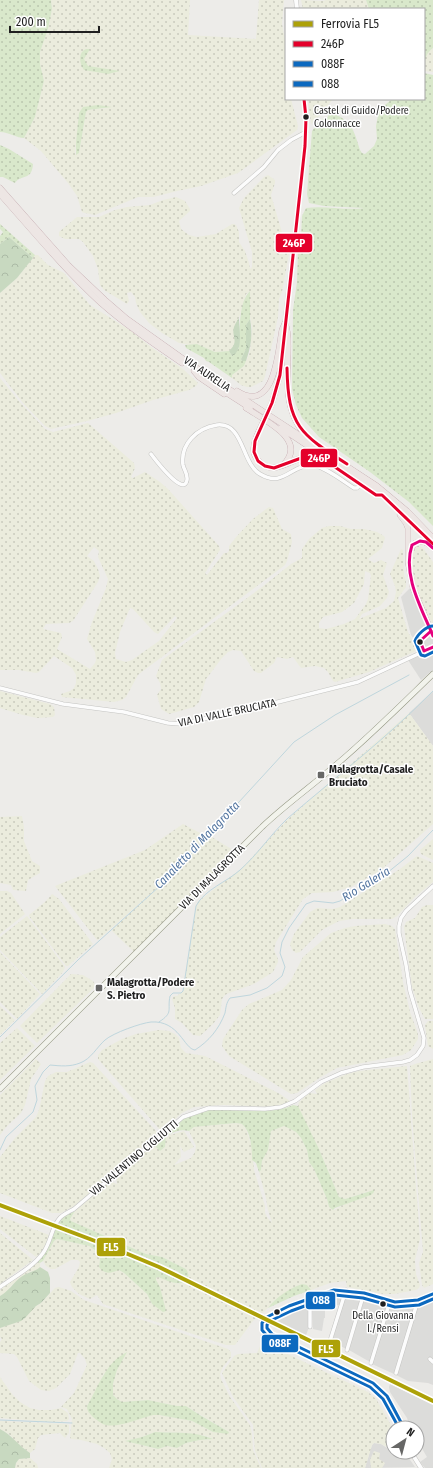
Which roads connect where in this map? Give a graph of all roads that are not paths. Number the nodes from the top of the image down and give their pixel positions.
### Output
1 (304, 100) edge
2 (306, 132) junction
3 (0, 188) edge
4 (234, 193) dead end
5 (0, 194) edge
6 (286, 323) junction
7 (186, 361) junction
8 (194, 371) junction
9 (151, 454) dead end
10 (279, 467) junction
11 (360, 484) junction
12 (376, 486) junction
13 (382, 495) junction
14 (389, 500) junction
15 (433, 538) edge
16 (433, 544) edge
17 (433, 548) edge
18 (408, 553) junction
19 (432, 633) edge
20 (433, 647) edge
21 (433, 674) edge
22 (0, 688) edge
23 (433, 886) edge
24 (0, 1089) edge
25 (0, 1287) edge
26 (346, 1290) junction
27 (364, 1293) junction
28 (433, 1294) edge
29 (310, 1299) junction
30 (418, 1300) junction
31 (390, 1301) junction
32 (310, 1327) dead end
33 (330, 1341) dead end
34 (347, 1350) dead end
35 (371, 1362) dead end
36 (396, 1373) dead end
37 (395, 1420) edge

1 - 2 street
2 - 4 street
2 - 6 street
3 - 7 highway, VIA AURELIA
5 - 8 highway, VIA AURELIA
6 - 7 highway
6 - 10 highway, bridge
6 - 12 highway
7 - 12 highway, VIA AURELIA
8 - 10 highway
8 - 13 highway, VIA AURELIA
9 - 11 street
10 - 11 highway
11 - 13 highway
12 - 15 highway, VIA AURELIA
13 - 14 highway, VIA AURELIA
14 - 16 highway, VIA AURELIA
14 - 18 highway
17 - 18 highway
18 - 19 highway
20 - 22 street, VIA DI VALLE BRUCIATA
21 - 24 main road, VIA DI MALAGROTTA
23 - 25 street, VIA VALENTINO CIGLIUTTI
26 - 27 street
26 - 29 street
26 - 33 street
27 - 31 street
27 - 34 street
28 - 30 street
29 - 32 street
29 - 37 street
30 - 31 street
30 - 36 street
31 - 35 street

